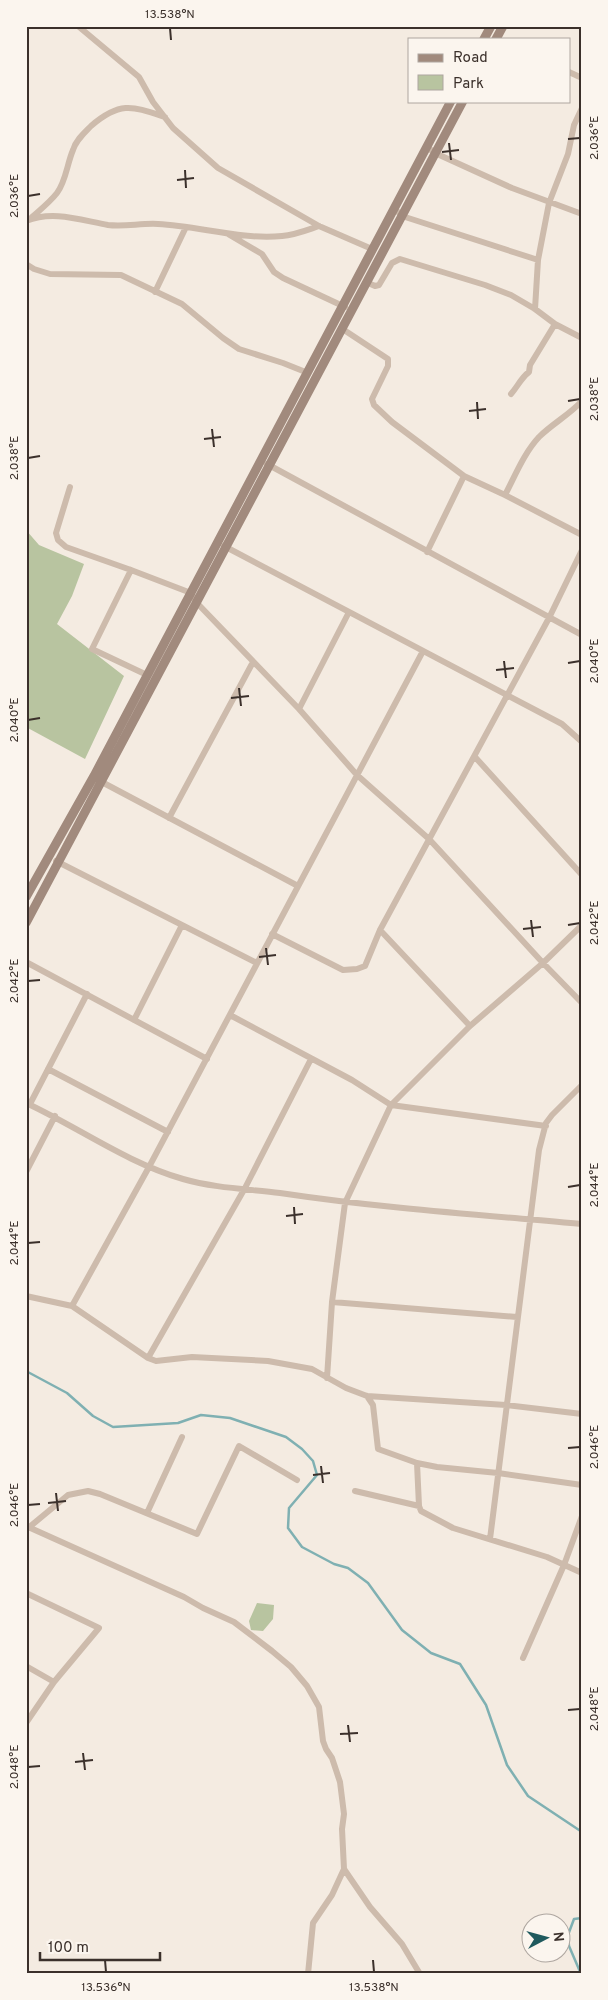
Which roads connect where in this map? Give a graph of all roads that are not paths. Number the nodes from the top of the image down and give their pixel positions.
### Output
1 (78, 26) edge
2 (491, 26) edge
3 (503, 26) edge
4 (485, 38) edge
5 (497, 38) edge
6 (570, 72) edge
7 (582, 78) edge
8 (450, 102) edge
9 (462, 102) edge
10 (582, 108) edge
11 (165, 117) junction
12 (427, 147) junction
13 (435, 153) junction
14 (549, 203) junction
15 (395, 209) junction
16 (582, 214) edge
17 (402, 216) junction
18 (28, 220) edge
19 (319, 226) junction
20 (186, 227) junction
21 (224, 232) junction
22 (372, 249) junction
23 (538, 260) junction
24 (26, 264) edge
25 (366, 282) junction
26 (155, 292) junction
27 (346, 309) junction
28 (535, 309) junction
29 (555, 324) junction
30 (341, 328) junction
31 (582, 338) edge
32 (308, 373) junction
33 (512, 394) dead end
34 (582, 402) edge
35 (265, 462) junction
36 (464, 476) junction
37 (70, 487) dead end
38 (505, 495) junction
39 (582, 535) edge
40 (222, 543) junction
41 (582, 550) edge
42 (427, 552) junction
43 (131, 570) junction
44 (190, 593) junction
45 (197, 603) junction
46 (349, 612) junction
47 (549, 618) junction
48 (582, 635) edge
49 (423, 651) junction
50 (253, 662) junction
51 (147, 675) junction
52 (506, 696) junction
53 (299, 709) junction
54 (582, 742) edge
55 (474, 757) junction
56 (357, 775) junction
57 (97, 779) junction
58 (169, 818) junction
59 (429, 840) junction
60 (49, 856) junction
61 (58, 863) junction
62 (582, 874) edge
63 (298, 886) junction
64 (26, 898) edge
65 (26, 923) edge
66 (182, 925) junction
67 (582, 925) edge
68 (380, 930) junction
69 (272, 934) junction
70 (26, 962) edge
71 (257, 963) junction
72 (543, 963) junction
73 (87, 994) junction
74 (582, 1002) edge
75 (230, 1015) junction
76 (134, 1020) junction
77 (470, 1026) junction
78 (207, 1059) junction
79 (311, 1059) junction
80 (48, 1069) junction
81 (582, 1084) edge
82 (28, 1104) edge
83 (391, 1105) junction
84 (55, 1116) junction
85 (546, 1126) junction
86 (168, 1132) junction
87 (149, 1167) junction
88 (26, 1172) edge
89 (245, 1188) junction
90 (345, 1203) junction
91 (529, 1219) junction
92 (582, 1224) edge
93 (26, 1296) edge
94 (332, 1302) junction
95 (72, 1306) junction
96 (517, 1317) junction
97 (148, 1358) junction
98 (327, 1378) junction
99 (367, 1396) junction
100 (506, 1405) junction
101 (582, 1414) edge
102 (182, 1437) dead end
103 (417, 1463) junction
104 (498, 1473) junction
105 (297, 1480) dead end
106 (582, 1485) edge
107 (355, 1491) dead end
108 (419, 1506) junction
109 (147, 1513) junction
110 (582, 1516) edge
111 (27, 1528) edge
112 (490, 1539) junction
113 (564, 1565) junction
114 (582, 1574) edge
115 (26, 1593) edge
116 (523, 1658) dead end
117 (26, 1666) edge
118 (54, 1682) junction
119 (26, 1723) edge
120 (344, 1869) junction
121 (308, 1974) edge
122 (420, 1974) edge

1 - 11 street
2 - 4 main road
3 - 5 main road
6 - 7 street
8 - 12 main road
9 - 13 main road
10 - 14 street
11 - 18 street
11 - 19 street
12 - 13 street
12 - 15 main road
13 - 14 street
13 - 17 main road
14 - 16 street
14 - 23 street
15 - 17 street
15 - 22 main road
17 - 23 street
17 - 25 main road
18 - 20 street
19 - 21 street
19 - 22 street
20 - 21 street
20 - 26 street
21 - 27 street
22 - 27 main road
23 - 28 street
24 - 26 street
25 - 27 main road
25 - 28 street
26 - 32 street
27 - 30 main road
27 - 32 main road
28 - 29 street
29 - 31 street
29 - 33 street
30 - 35 main road
30 - 36 street
32 - 35 main road
34 - 38 street
35 - 40 main road
35 - 42 street
36 - 38 street
36 - 42 street
37 - 43 street
38 - 39 street
40 - 44 main road
40 - 45 main road
40 - 46 street
41 - 47 street
42 - 47 street
43 - 44 street
43 - 51 street
44 - 45 street
44 - 51 main road
45 - 50 street
45 - 57 main road
46 - 49 street
46 - 53 street
47 - 48 street
47 - 52 street
49 - 52 street
49 - 56 street
50 - 53 street
50 - 58 street
51 - 57 main road
52 - 54 street
52 - 55 street
53 - 56 street
55 - 59 street
55 - 62 street
56 - 59 street
56 - 63 street
57 - 58 street
57 - 60 main road
57 - 61 main road
58 - 63 street
59 - 68 street
59 - 72 street
60 - 61 street
60 - 64 main road
61 - 65 main road
61 - 66 street
63 - 69 street
66 - 71 street
66 - 76 street
67 - 72 street
68 - 69 street
68 - 77 street
69 - 71 street
70 - 73 street
71 - 75 street
72 - 74 street
72 - 77 street
73 - 76 street
73 - 80 street
75 - 78 street
75 - 79 street
76 - 78 street
77 - 83 street
78 - 86 street
79 - 83 street
79 - 89 street
80 - 82 street
80 - 86 street
81 - 85 street
82 - 84 street
83 - 85 street
83 - 90 street
84 - 87 street
84 - 88 street
85 - 91 street
86 - 87 street
87 - 89 street
87 - 95 street
89 - 90 street
89 - 97 street
90 - 91 street
90 - 94 street
91 - 92 street
91 - 96 street
93 - 95 street
94 - 96 street
94 - 98 street
95 - 97 street
96 - 100 street
97 - 98 street
98 - 99 street
99 - 100 street
99 - 103 street
100 - 101 street
100 - 104 street
102 - 109 street
103 - 104 street
103 - 108 street
104 - 106 street
104 - 112 street
105 - 109 street
107 - 108 street
108 - 112 street
109 - 111 street
110 - 113 street
111 - 120 street
112 - 113 street
113 - 114 street
113 - 116 street
115 - 118 street
117 - 118 street
118 - 119 street
120 - 121 street
120 - 122 street

